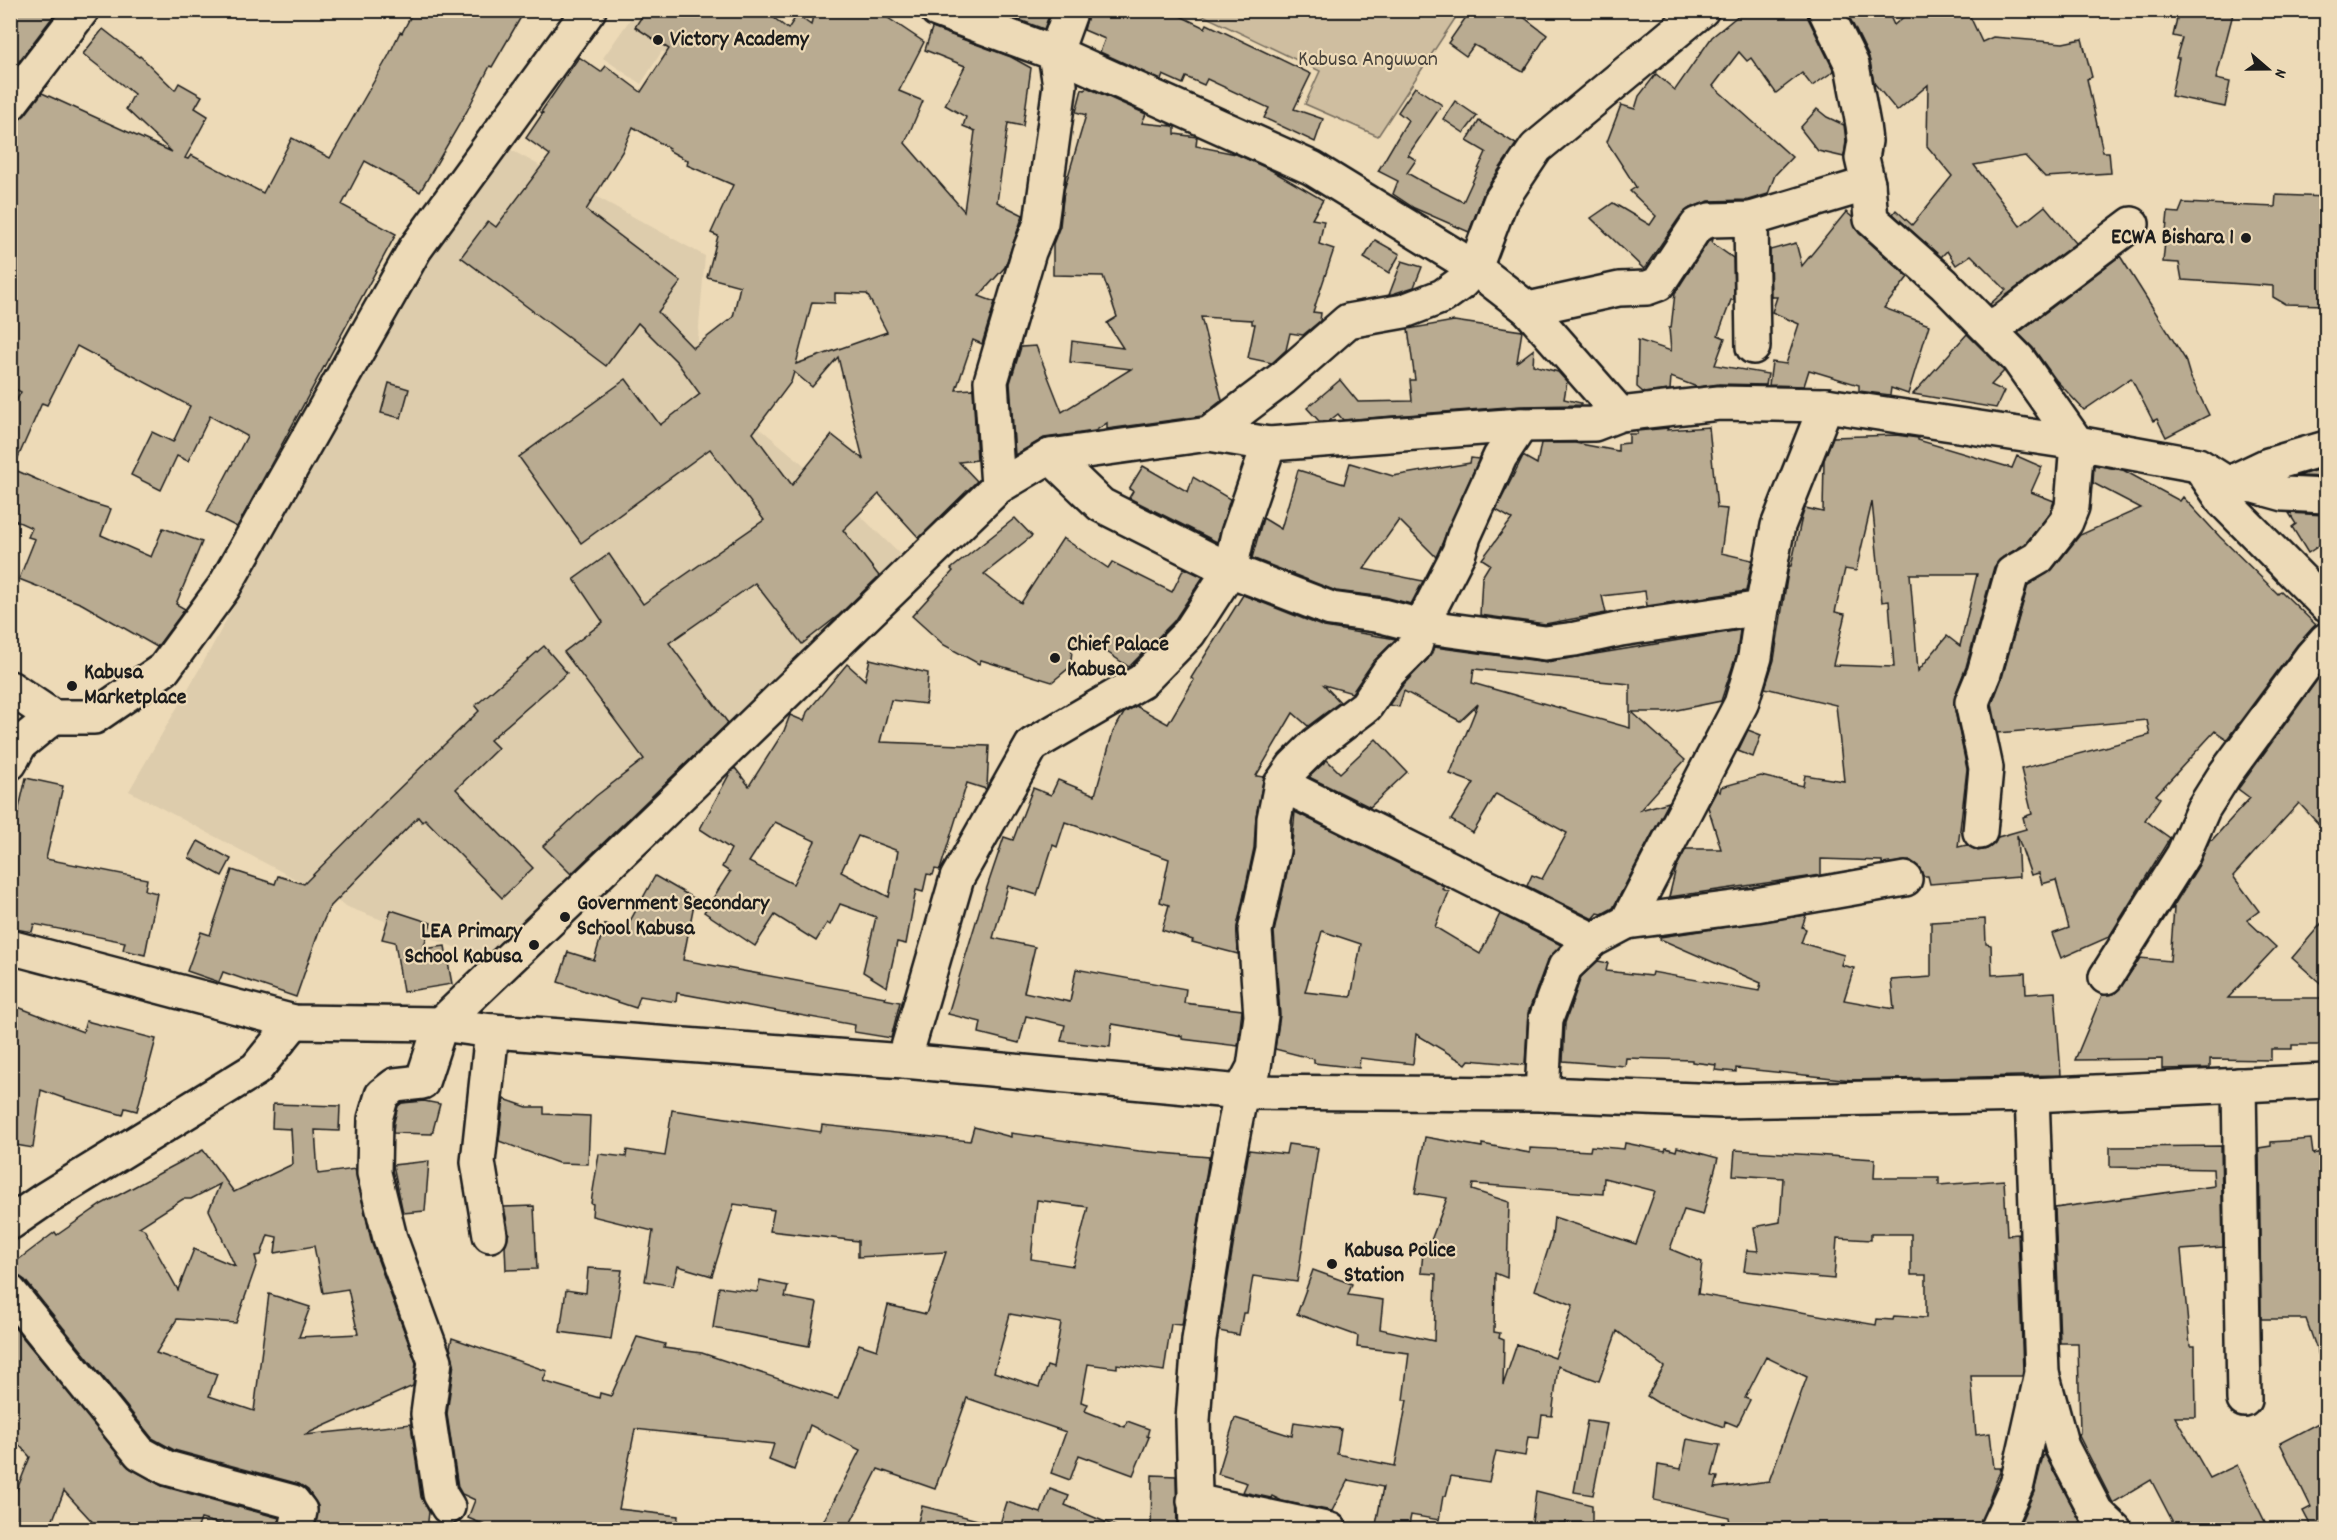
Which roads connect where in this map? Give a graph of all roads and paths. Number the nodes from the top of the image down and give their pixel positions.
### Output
1 (82, 10) edge
2 (589, 10) edge
3 (937, 10) edge
4 (1071, 10) edge
5 (1702, 10) edge
6 (1826, 10) edge
7 (1055, 54) junction
8 (10, 104) edge
9 (1868, 184) junction
10 (1752, 219) junction
11 (2132, 224) dead end
12 (1474, 268) junction
13 (1528, 309) junction
14 (1991, 330) junction
15 (1753, 347) dead end
16 (1826, 405) junction
17 (1620, 414) junction
18 (1521, 425) junction
19 (1209, 434) junction
20 (2077, 443) junction
21 (1269, 444) junction
22 (2326, 448) edge
23 (1050, 456) junction
24 (2199, 465) junction
25 (2241, 485) junction
26 (998, 487) junction
27 (2326, 496) edge
28 (2243, 523) junction
29 (1230, 570) junction
30 (2326, 605) edge
31 (1761, 608) junction
32 (1421, 626) junction
33 (2326, 640) edge
34 (10, 688) edge
35 (53, 717) junction
36 (10, 763) edge
37 (1281, 784) junction
38 (1980, 832) dead end
39 (1905, 879) dead end
40 (1627, 922) junction
41 (1593, 940) junction
42 (10, 947) edge
43 (2106, 977) dead end
44 (294, 1022) junction
45 (441, 1024) junction
46 (492, 1031) junction
47 (904, 1061) junction
48 (2326, 1081) edge
49 (2239, 1085) junction
50 (1241, 1092) junction
51 (1542, 1094) junction
52 (2032, 1095) junction
53 (10, 1223) edge
54 (490, 1235) dead end
55 (10, 1292) edge
56 (2042, 1373) junction
57 (2244, 1400) dead end
58 (448, 1507) dead end
59 (1195, 1516) edge
60 (296, 1530) edge
61 (1330, 1530) edge
62 (1996, 1530) edge
63 (2115, 1530) edge

1 - 8 street
2 - 35 street
3 - 7 street
4 - 7 street
5 - 12 street
6 - 9 street
7 - 12 street
7 - 26 street
9 - 10 street
9 - 14 street
10 - 13 street
10 - 15 street
11 - 14 street
12 - 13 street
12 - 19 street
13 - 17 street
14 - 20 street
16 - 17 street
16 - 20 street
16 - 31 street
17 - 18 street
18 - 21 street
18 - 32 street
19 - 21 street
19 - 23 street
20 - 24 street
20 - 38 street
21 - 29 street
22 - 25 street
23 - 26 street
23 - 29 street
24 - 25 street
24 - 28 street
25 - 27 street
25 - 28 street
26 - 45 street
28 - 30 street
29 - 32 street
29 - 47 street
31 - 32 street
31 - 40 street
32 - 37 street
33 - 43 street
34 - 35 street
35 - 36 street
37 - 41 street
37 - 50 street
39 - 40 street
40 - 41 street
41 - 51 street
42 - 44 street
44 - 45 street
44 - 53 street
45 - 46 street
45 - 58 street
46 - 47 street
46 - 54 street
47 - 50 street
48 - 49 street
49 - 52 street
49 - 57 street
50 - 51 street
50 - 59 street
51 - 52 street
52 - 56 street
55 - 60 street
56 - 62 street
56 - 63 street
59 - 61 street

